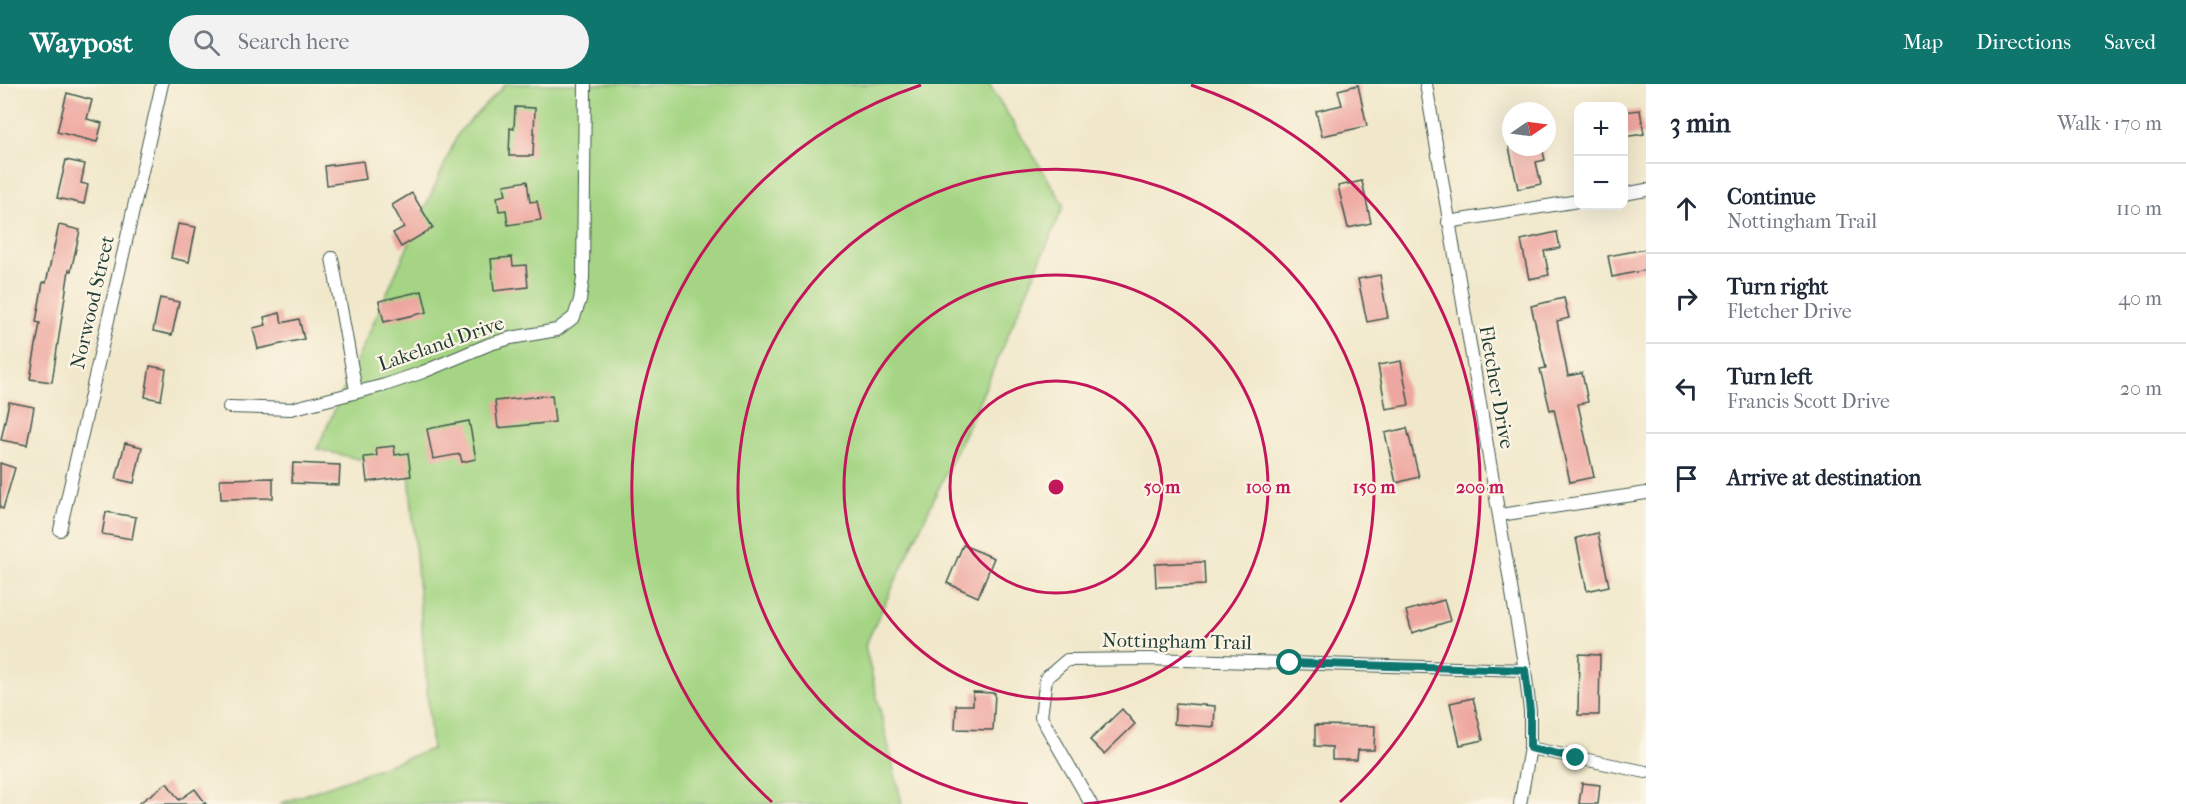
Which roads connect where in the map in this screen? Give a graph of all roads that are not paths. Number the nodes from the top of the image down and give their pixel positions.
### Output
1 (162, 84) edge
2 (585, 84) edge
3 (1426, 84) edge
4 (1646, 190) edge
5 (1628, 193) edge
6 (1574, 202) edge
7 (1448, 222) junction
8 (332, 258) dead end
9 (356, 391) junction
10 (229, 407) dead end
11 (1646, 493) edge
12 (1500, 515) junction
13 (60, 530) dead end
14 (1525, 670) junction
15 (1530, 748) junction
16 (1646, 772) edge
17 (1091, 804) edge
18 (1520, 804) edge

1 - 13 street, Norwood Street
2 - 9 street, Lakeland Drive
3 - 7 street, Fletcher Drive
4 - 5 street
6 - 7 street
7 - 12 street, Fletcher Drive
8 - 9 street
9 - 10 street, Lakeland Drive
11 - 12 street
12 - 14 street, Fletcher Drive
14 - 15 street, Fletcher Drive
14 - 17 street, Nottingham Trail
15 - 16 street
15 - 18 street, Fletcher Drive

